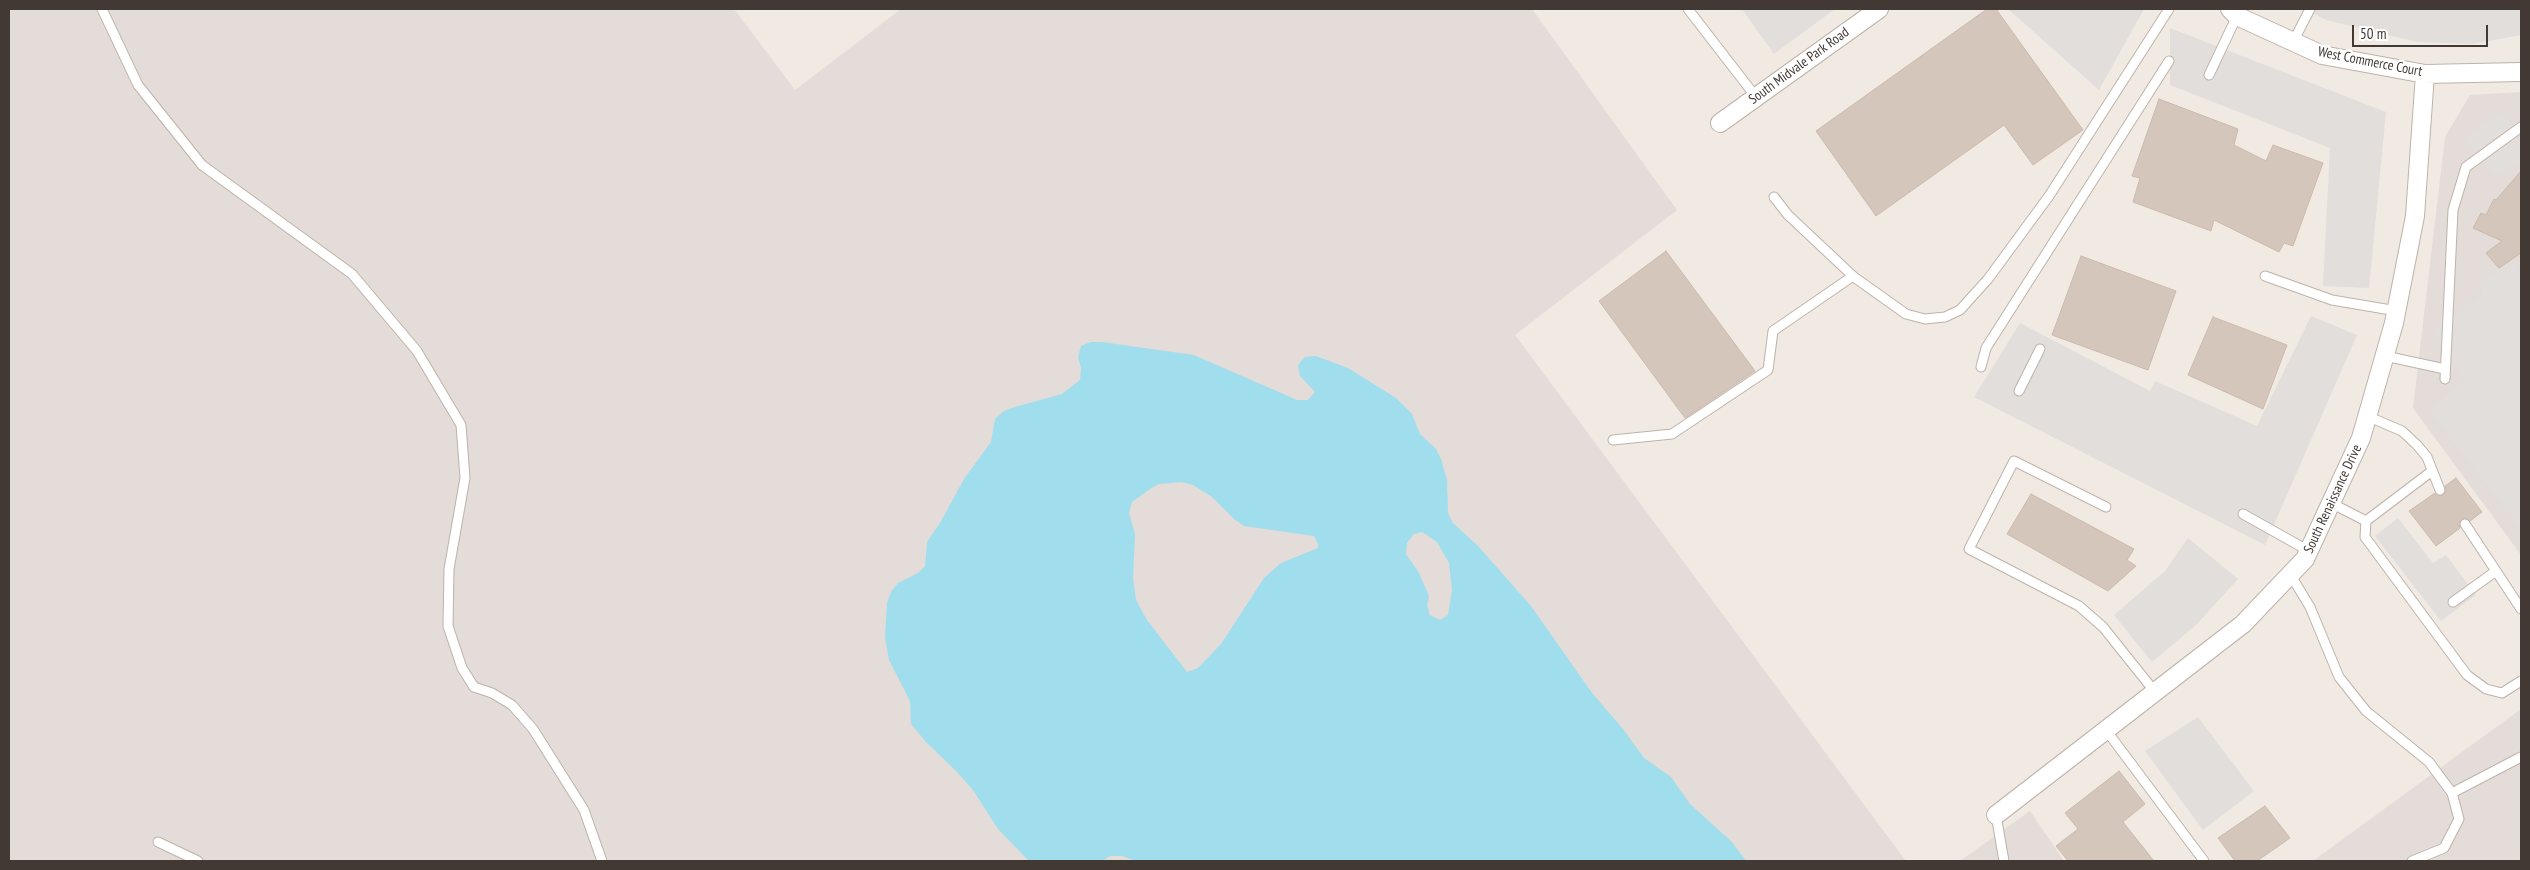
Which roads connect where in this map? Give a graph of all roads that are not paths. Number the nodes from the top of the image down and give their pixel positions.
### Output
1 (102, 9) edge
2 (1688, 9) edge
3 (1879, 9) edge
4 (2169, 9) edge
5 (2310, 9) edge
6 (2233, 12) edge
7 (2293, 42) junction
8 (2169, 61) dead end
9 (2521, 72) edge
10 (2425, 74) junction
11 (2209, 75) dead end
12 (1756, 97) junction
13 (1720, 123) dead end
14 (2521, 127) edge
15 (1774, 198) dead end
16 (1853, 276) junction
17 (2265, 276) dead end
18 (2397, 311) junction
19 (2040, 349) dead end
20 (2385, 356) junction
21 (1981, 367) dead end
22 (2445, 369) junction
23 (2445, 379) dead end
24 (2019, 391) dead end
25 (2367, 416) junction
26 (1613, 440) dead end
27 (2432, 471) junction
28 (2440, 490) dead end
29 (2331, 503) junction
30 (2106, 507) dead end
31 (2243, 514) dead end
32 (2366, 521) junction
33 (2465, 524) dead end
34 (2309, 551) junction
35 (2496, 571) junction
36 (2290, 574) junction
37 (2453, 602) dead end
38 (2521, 610) edge
39 (2521, 681) edge
40 (2155, 692) junction
41 (2106, 730) junction
42 (2521, 757) edge
43 (2452, 793) junction
44 (1996, 815) joint
45 (158, 842) dead end
46 (198, 861) edge
47 (602, 861) edge
48 (2004, 861) edge
49 (2204, 861) edge
50 (2412, 861) edge

1 - 47 lane
2 - 12 lane
3 - 12 street, South Midvale Park Road
4 - 16 lane
5 - 7 lane
6 - 7 street, West Commerce Court
6 - 11 lane
7 - 10 street, West Commerce Court
8 - 21 lane
9 - 10 street, West Commerce Court
10 - 18 street, South Renaissance Drive
12 - 13 street, South Midvale Park Road
14 - 22 lane
15 - 16 lane
16 - 26 lane
17 - 18 lane
18 - 20 street, South Renaissance Drive
19 - 24 lane
20 - 22 lane
20 - 25 street, South Renaissance Drive
22 - 23 lane
25 - 27 lane
25 - 29 street, South Renaissance Drive
27 - 28 lane
27 - 32 lane
29 - 32 lane
29 - 34 street, South Renaissance Drive
30 - 40 lane
31 - 34 lane
32 - 39 lane
33 - 35 lane
34 - 36 street, South Renaissance Drive
35 - 37 lane
35 - 38 lane
36 - 40 street, South Renaissance Drive
36 - 43 lane
40 - 41 street, South Renaissance Drive
41 - 44 street, South Renaissance Drive
41 - 49 lane
42 - 43 lane
43 - 50 lane
44 - 48 lane
45 - 46 lane

